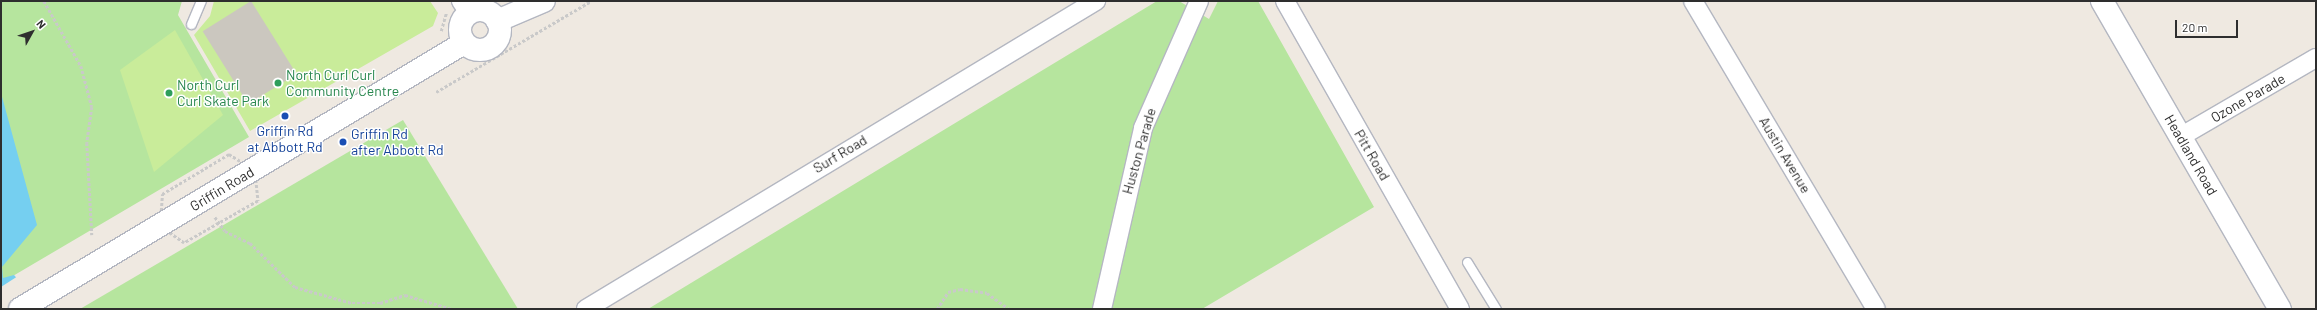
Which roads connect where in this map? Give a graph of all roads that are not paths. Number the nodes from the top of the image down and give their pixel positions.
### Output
1 (201, 1) edge
2 (544, 1) edge
3 (1096, 1) edge
4 (1198, 1) edge
5 (1285, 1) edge
6 (1693, 1) edge
7 (2102, 1) edge
8 (465, 7) edge
9 (497, 21) junction
10 (191, 24) dead end
11 (464, 43) junction
12 (2316, 58) edge
13 (2180, 137) junction
14 (1468, 262) dead end
15 (29, 304) edge
16 (586, 309) edge
17 (1102, 309) edge
18 (1460, 309) edge
19 (1496, 309) edge
20 (1876, 309) edge
21 (2280, 309) edge

1 - 10 lane
2 - 9 main road
3 - 16 street, Surf Road
4 - 17 street, Huston Parade
5 - 18 street, Pitt Road
6 - 20 street, Austin Avenue
7 - 13 main road, Headland Road
8 - 9 main road
8 - 11 main road
9 - 11 main road
11 - 15 main road, Griffin Road
12 - 13 street, Ozone Parade
13 - 21 main road, Headland Road
14 - 19 lane

